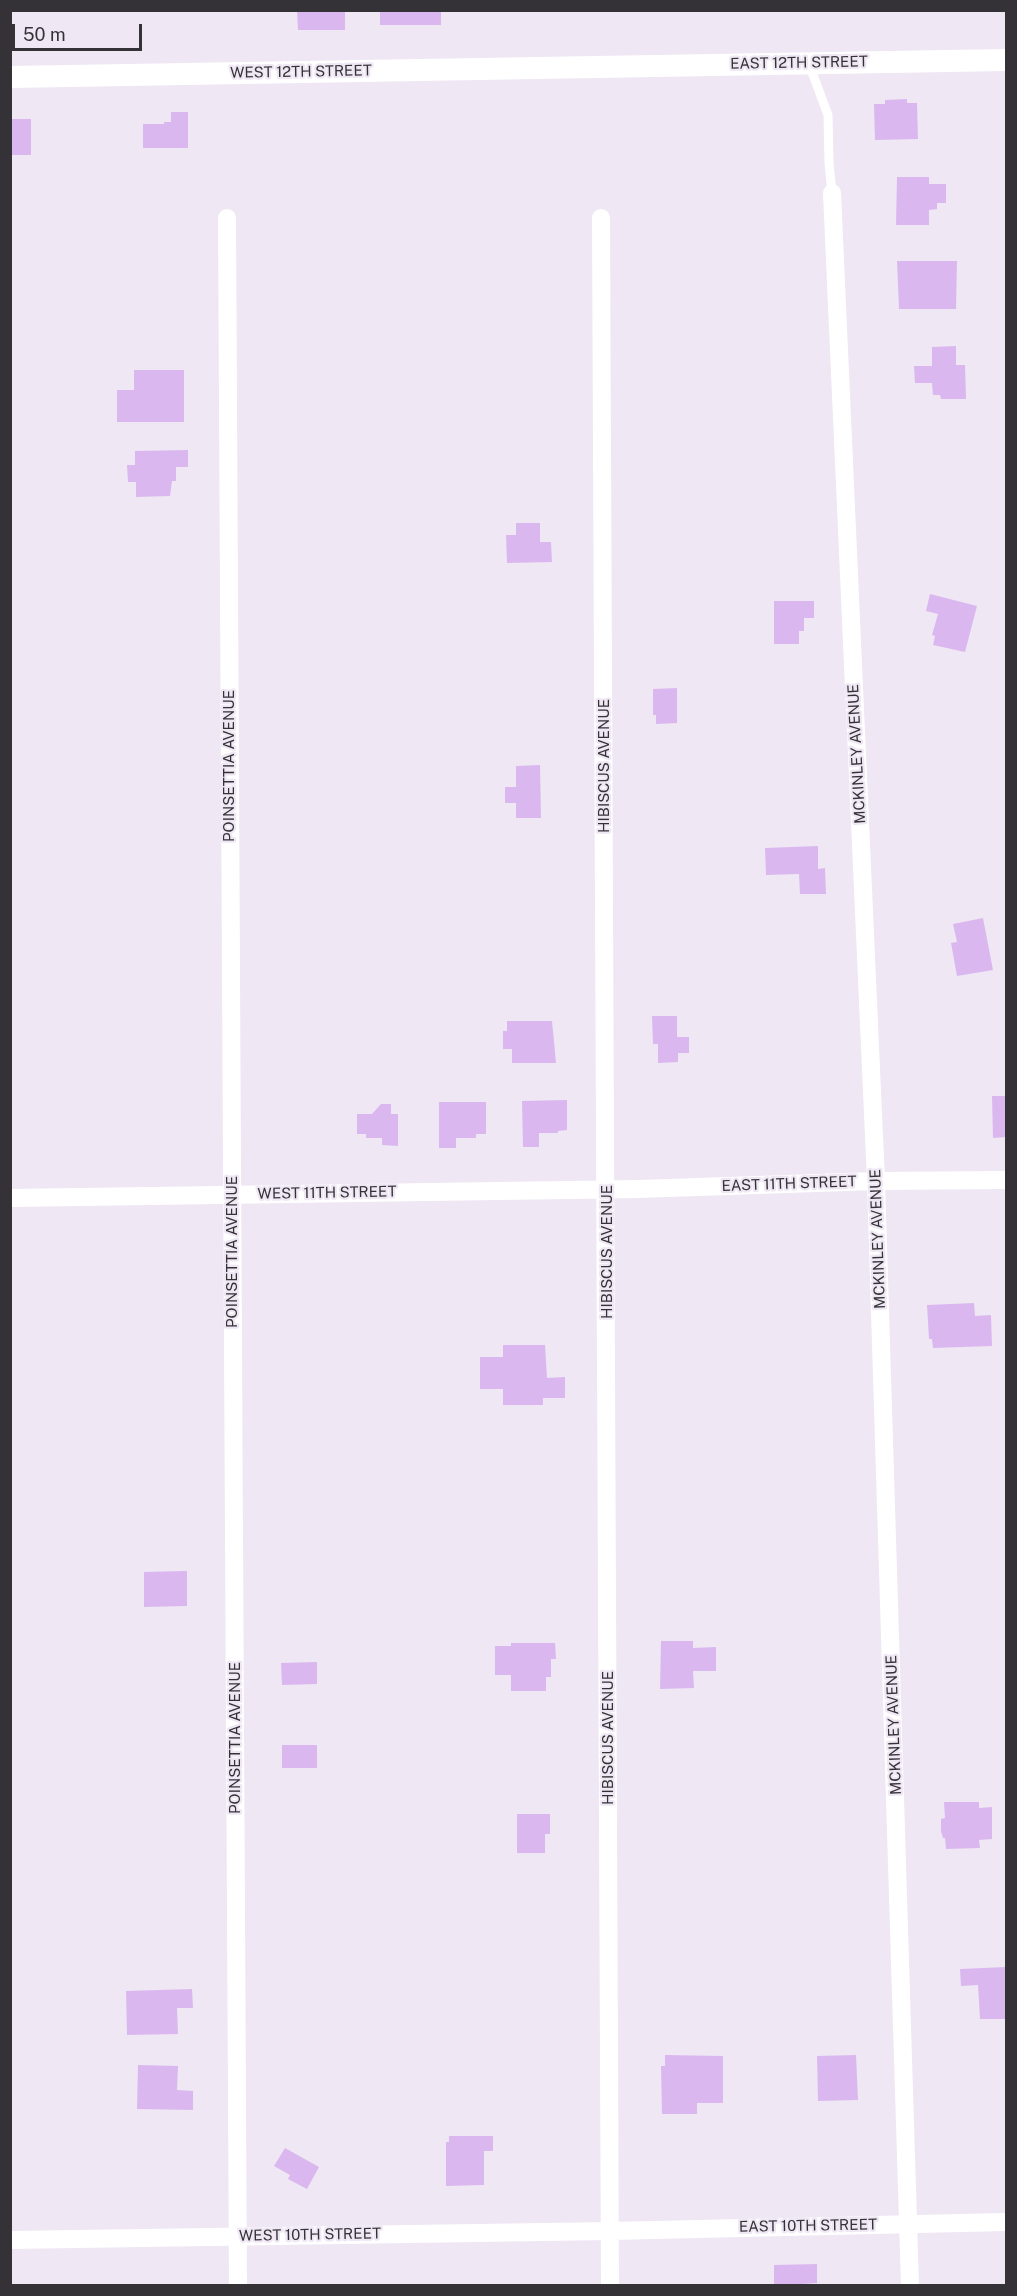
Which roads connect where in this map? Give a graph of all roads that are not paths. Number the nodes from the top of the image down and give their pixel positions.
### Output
1 (1006, 60) edge
2 (809, 64) junction
3 (592, 68) joint
4 (10, 77) edge
5 (832, 194) joint
6 (227, 218) dead end
7 (601, 218) dead end
8 (1006, 1180) edge
9 (876, 1181) junction
10 (607, 1188) junction
11 (231, 1194) junction
12 (10, 1198) edge
13 (1006, 2222) edge
14 (908, 2224) junction
15 (610, 2231) junction
16 (237, 2237) junction
17 (10, 2240) edge
18 (238, 2286) edge
19 (610, 2286) edge
20 (910, 2286) edge

1 - 2 street, EAST 12TH STREET
2 - 3 street, EAST 12TH STREET
2 - 5 lane
3 - 4 street, WEST 12TH STREET
5 - 9 street, MCKINLEY AVENUE
6 - 11 street, POINSETTIA AVENUE
7 - 10 street, HIBISCUS AVENUE
8 - 9 street, EAST 11TH STREET
9 - 10 street, EAST 11TH STREET
9 - 14 street, MCKINLEY AVENUE
10 - 11 street, WEST 11TH STREET
10 - 15 street, HIBISCUS AVENUE
11 - 12 street, WEST 11TH STREET
11 - 16 street, POINSETTIA AVENUE
13 - 14 street, EAST 10TH STREET
14 - 15 street, EAST 10TH STREET
14 - 20 street, MCKINLEY AVENUE
15 - 16 street, WEST 10TH STREET
15 - 19 street, HIBISCUS AVENUE
16 - 17 street, WEST 10TH STREET
16 - 18 street, POINSETTIA AVENUE

